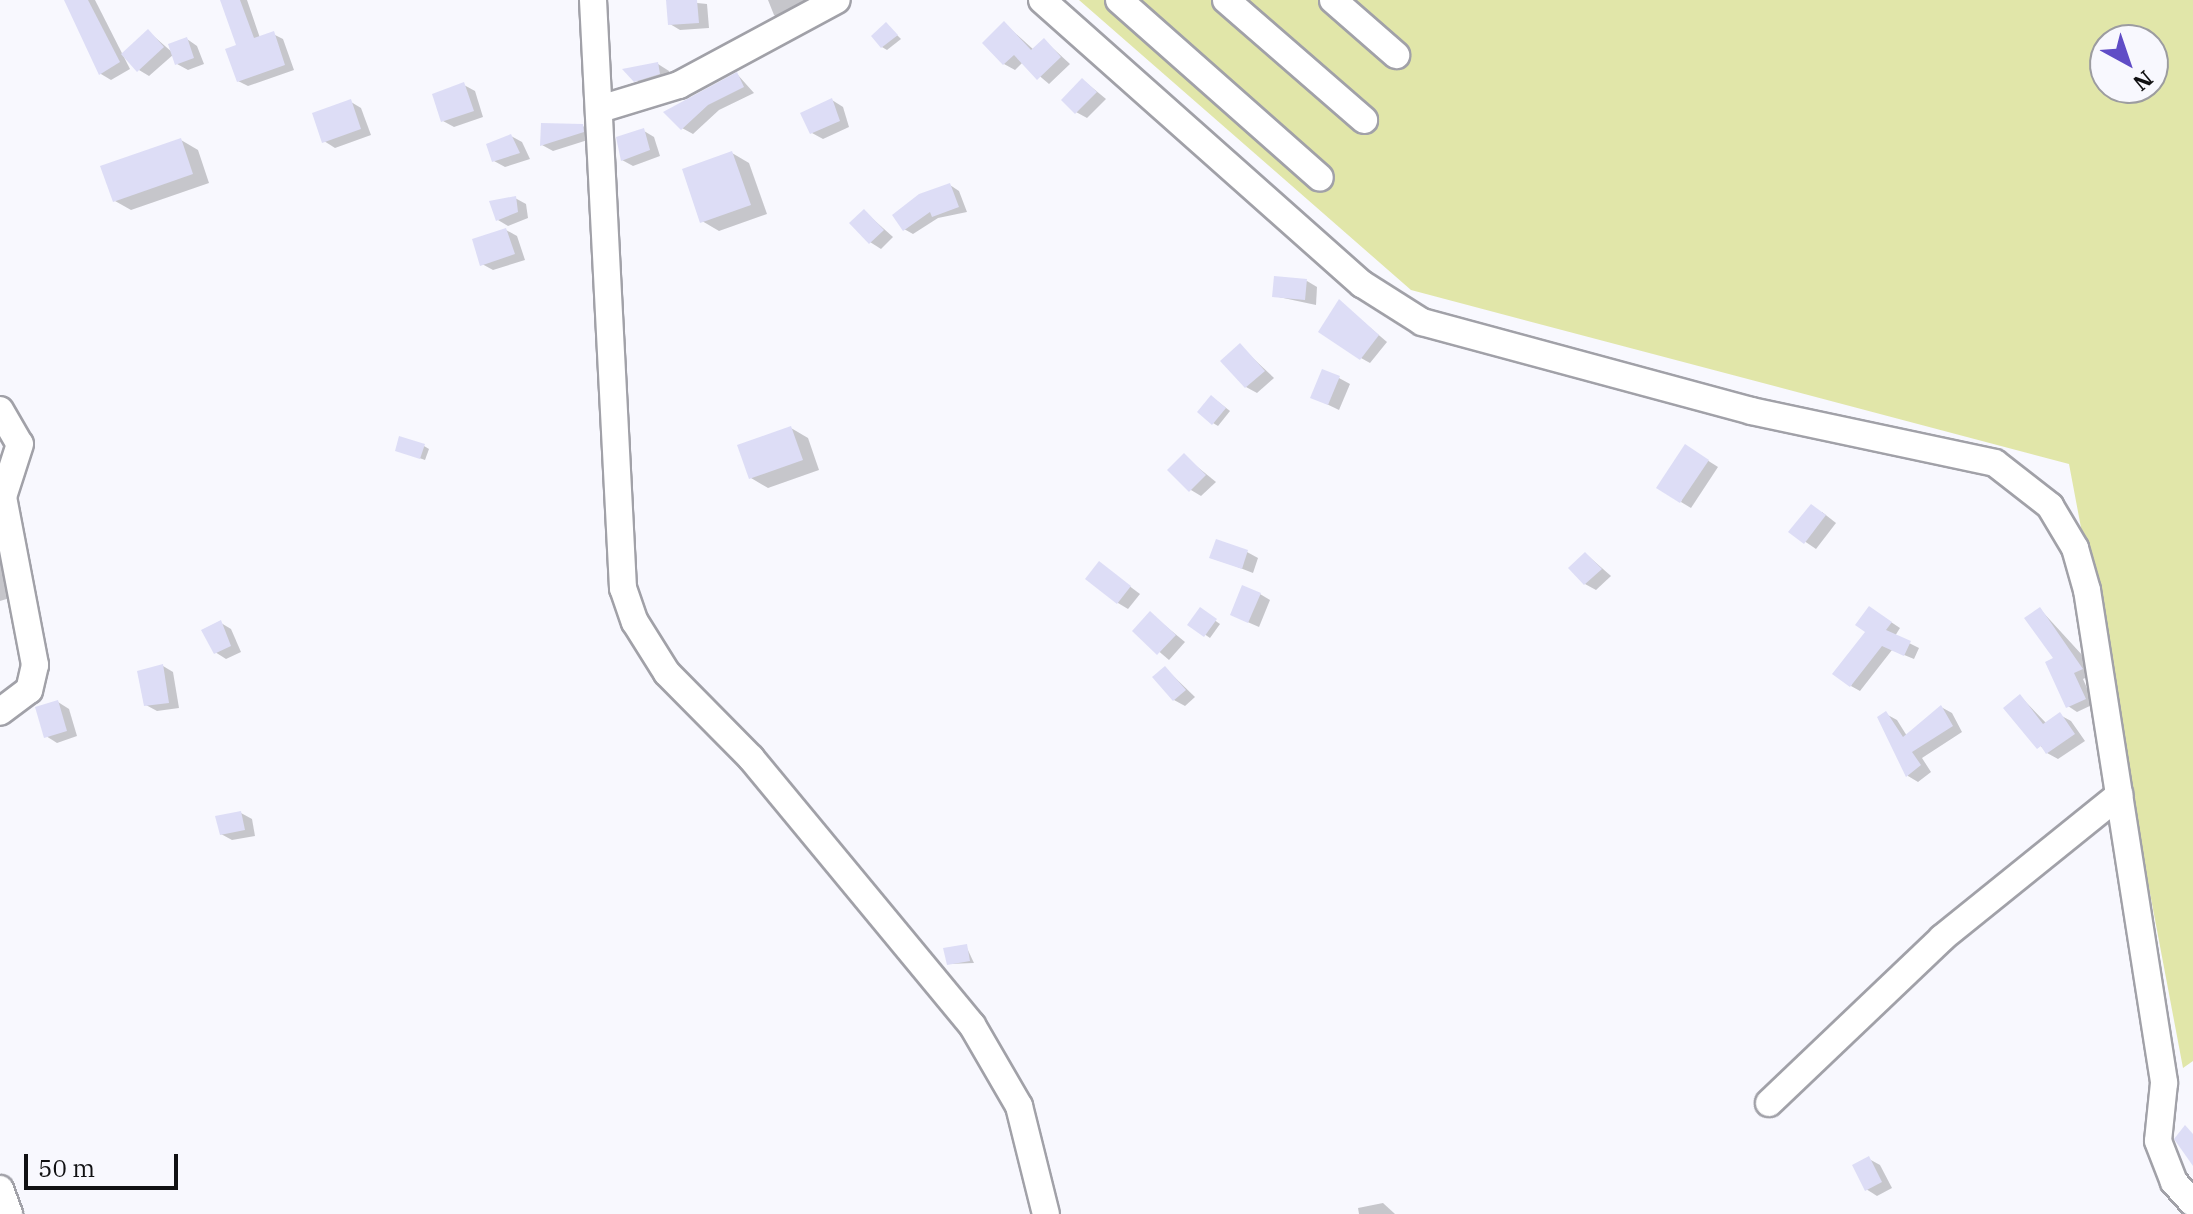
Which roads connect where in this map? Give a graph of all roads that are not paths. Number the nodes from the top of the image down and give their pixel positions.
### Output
1 (593, 0) edge
2 (837, 0) edge
3 (1042, 0) edge
4 (1119, 0) edge
5 (1226, 0) edge
6 (1333, 0) edge
7 (1396, 55) dead end
8 (600, 109) junction
9 (1364, 120) dead end
10 (1320, 178) dead end
11 (0, 410) edge
12 (0, 712) edge
13 (2119, 795) junction
14 (1769, 1103) dead end
15 (0, 1189) edge
16 (2193, 1203) edge
17 (9, 1214) edge
18 (1046, 1214) edge

1 - 8 street
2 - 8 street
3 - 13 street
4 - 10 street
5 - 9 street
6 - 7 street
8 - 18 street
11 - 12 street
13 - 14 street
13 - 16 street
15 - 17 street

